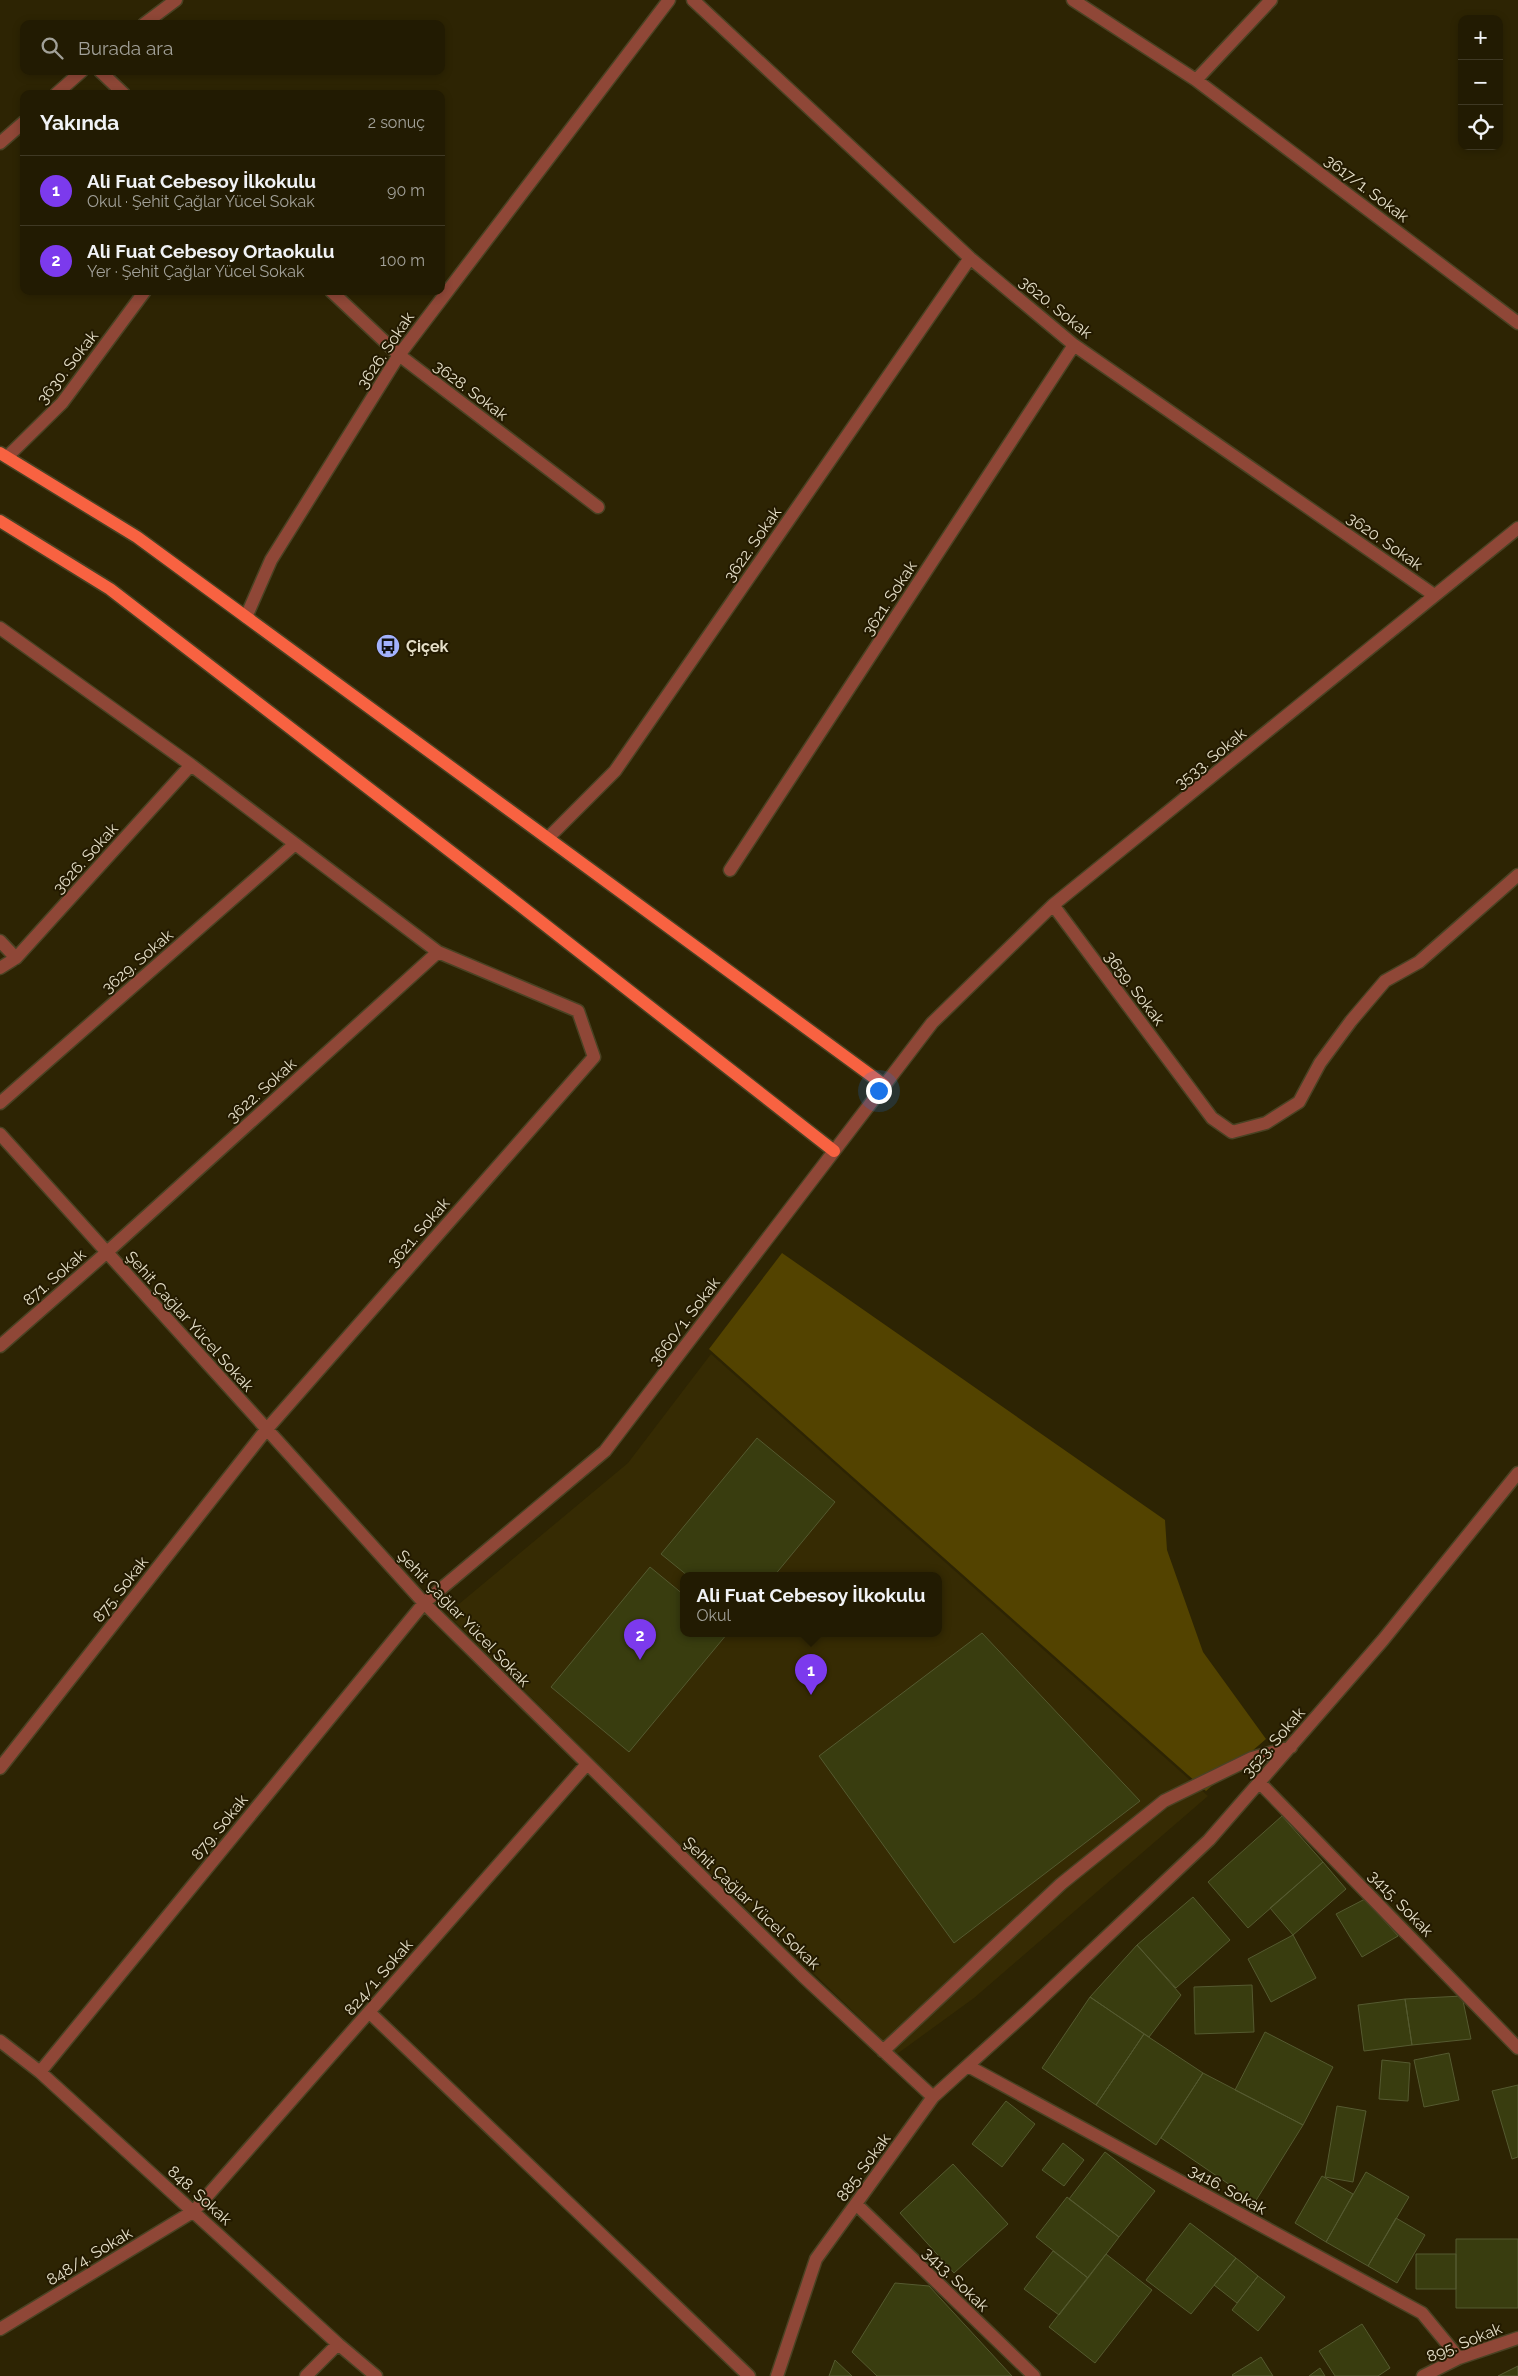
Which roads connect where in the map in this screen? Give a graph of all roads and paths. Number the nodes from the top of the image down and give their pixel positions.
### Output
1 (176, 0) edge
2 (670, 0) edge
3 (692, 0) edge
4 (1073, 0) edge
5 (1270, 0) edge
6 (149, 20) edge
7 (77, 75) edge
8 (104, 75) edge
9 (1196, 80) junction
10 (61, 90) edge
11 (120, 90) edge
12 (20, 126) edge
13 (0, 143) edge
14 (970, 258) junction
15 (142, 295) edge
16 (335, 295) edge
17 (445, 295) edge
18 (445, 295) edge
19 (1518, 323) edge
20 (1074, 344) junction
21 (399, 355) junction
22 (3, 455) edge
23 (598, 507) dead end
24 (0, 521) edge
25 (1518, 528) edge
26 (1434, 595) junction
27 (246, 617) junction
28 (0, 628) edge
29 (190, 765) junction
30 (548, 838) junction
31 (296, 844) junction
32 (730, 870) dead end
33 (1518, 875) edge
34 (1053, 905) junction
35 (0, 940) edge
36 (438, 952) junction
37 (16, 958) junction
38 (0, 968) edge
39 (932, 1023) joint
40 (884, 1085) junction
41 (0, 1102) edge
42 (0, 1134) edge
43 (834, 1151) junction
44 (106, 1253) junction
45 (0, 1346) edge
46 (266, 1430) junction
47 (1518, 1472) edge
48 (424, 1603) junction
49 (1291, 1747) junction
50 (587, 1764) junction
51 (0, 1768) edge
52 (1259, 1782) junction
53 (1028, 2011) joint
54 (369, 2012) junction
55 (0, 2041) edge
56 (1518, 2048) edge
57 (883, 2052) junction
58 (968, 2066) junction
59 (40, 2072) junction
60 (933, 2097) junction
61 (856, 2204) junction
62 (194, 2211) junction
63 (0, 2329) edge
64 (1518, 2338) edge
65 (338, 2344) junction
66 (1459, 2358) junction
67 (306, 2376) edge
68 (376, 2376) edge
69 (749, 2376) edge
70 (777, 2376) edge
71 (1034, 2376) edge
72 (1423, 2376) edge

1 - 6 street
2 - 17 street, 3626. Sokak
3 - 14 street, 3620. Sokak
4 - 9 street, 3617/1. Sokak
5 - 9 street
7 - 10 street
8 - 11 street
9 - 19 street, 3617/1. Sokak
12 - 13 street
14 - 20 street, 3620. Sokak
14 - 30 street, 3622. Sokak
15 - 22 street, 3630. Sokak
16 - 21 street, 3628. Sokak
18 - 21 street, 3626. Sokak
20 - 26 street, 3620. Sokak
20 - 32 street, 3621. Sokak
21 - 23 street, 3628. Sokak
21 - 27 street, 3626. Sokak
22 - 27 main road
24 - 43 main road
25 - 26 street, 3533. Sokak
26 - 34 street, 3533. Sokak
27 - 30 main road
28 - 29 street
29 - 31 street
29 - 37 street, 3626. Sokak
30 - 40 main road
31 - 36 street
31 - 41 street, 3629. Sokak
33 - 34 street, 3659. Sokak
34 - 39 street, 3533. Sokak
35 - 37 street
36 - 44 street, 3622. Sokak
36 - 46 street, 3621. Sokak
37 - 38 street, 3626. Sokak
39 - 40 street, 3660/1. Sokak
40 - 43 street, 3660/1. Sokak
42 - 44 street, Şehit Çağlar Yücel Sokak
43 - 48 street, 3660/1. Sokak
44 - 45 street, 871. Sokak
44 - 46 street, Şehit Çağlar Yücel Sokak
46 - 48 street, Şehit Çağlar Yücel Sokak
46 - 51 street, 875. Sokak
47 - 49 street, 3523. Sokak
48 - 50 street, Şehit Çağlar Yücel Sokak
48 - 59 street, 879. Sokak
49 - 52 street, 3523. Sokak
49 - 57 street
50 - 54 street, 824/1. Sokak
50 - 57 street, Şehit Çağlar Yücel Sokak
52 - 53 street, 3523. Sokak
52 - 56 street, 3415. Sokak
53 - 58 street, 885. Sokak
54 - 62 street, 824/1. Sokak
54 - 69 street
55 - 59 street, 848. Sokak
57 - 60 street, Şehit Çağlar Yücel Sokak
58 - 60 street, 885. Sokak
58 - 66 street, 3416. Sokak
59 - 62 street, 848. Sokak
60 - 61 street, 885. Sokak
61 - 70 street, 885. Sokak
61 - 71 street, 3413. Sokak
62 - 63 street, 848/4. Sokak
62 - 65 street, 848. Sokak
64 - 66 street, 895. Sokak
65 - 67 street
65 - 68 street, 848. Sokak
66 - 72 street, 895. Sokak

